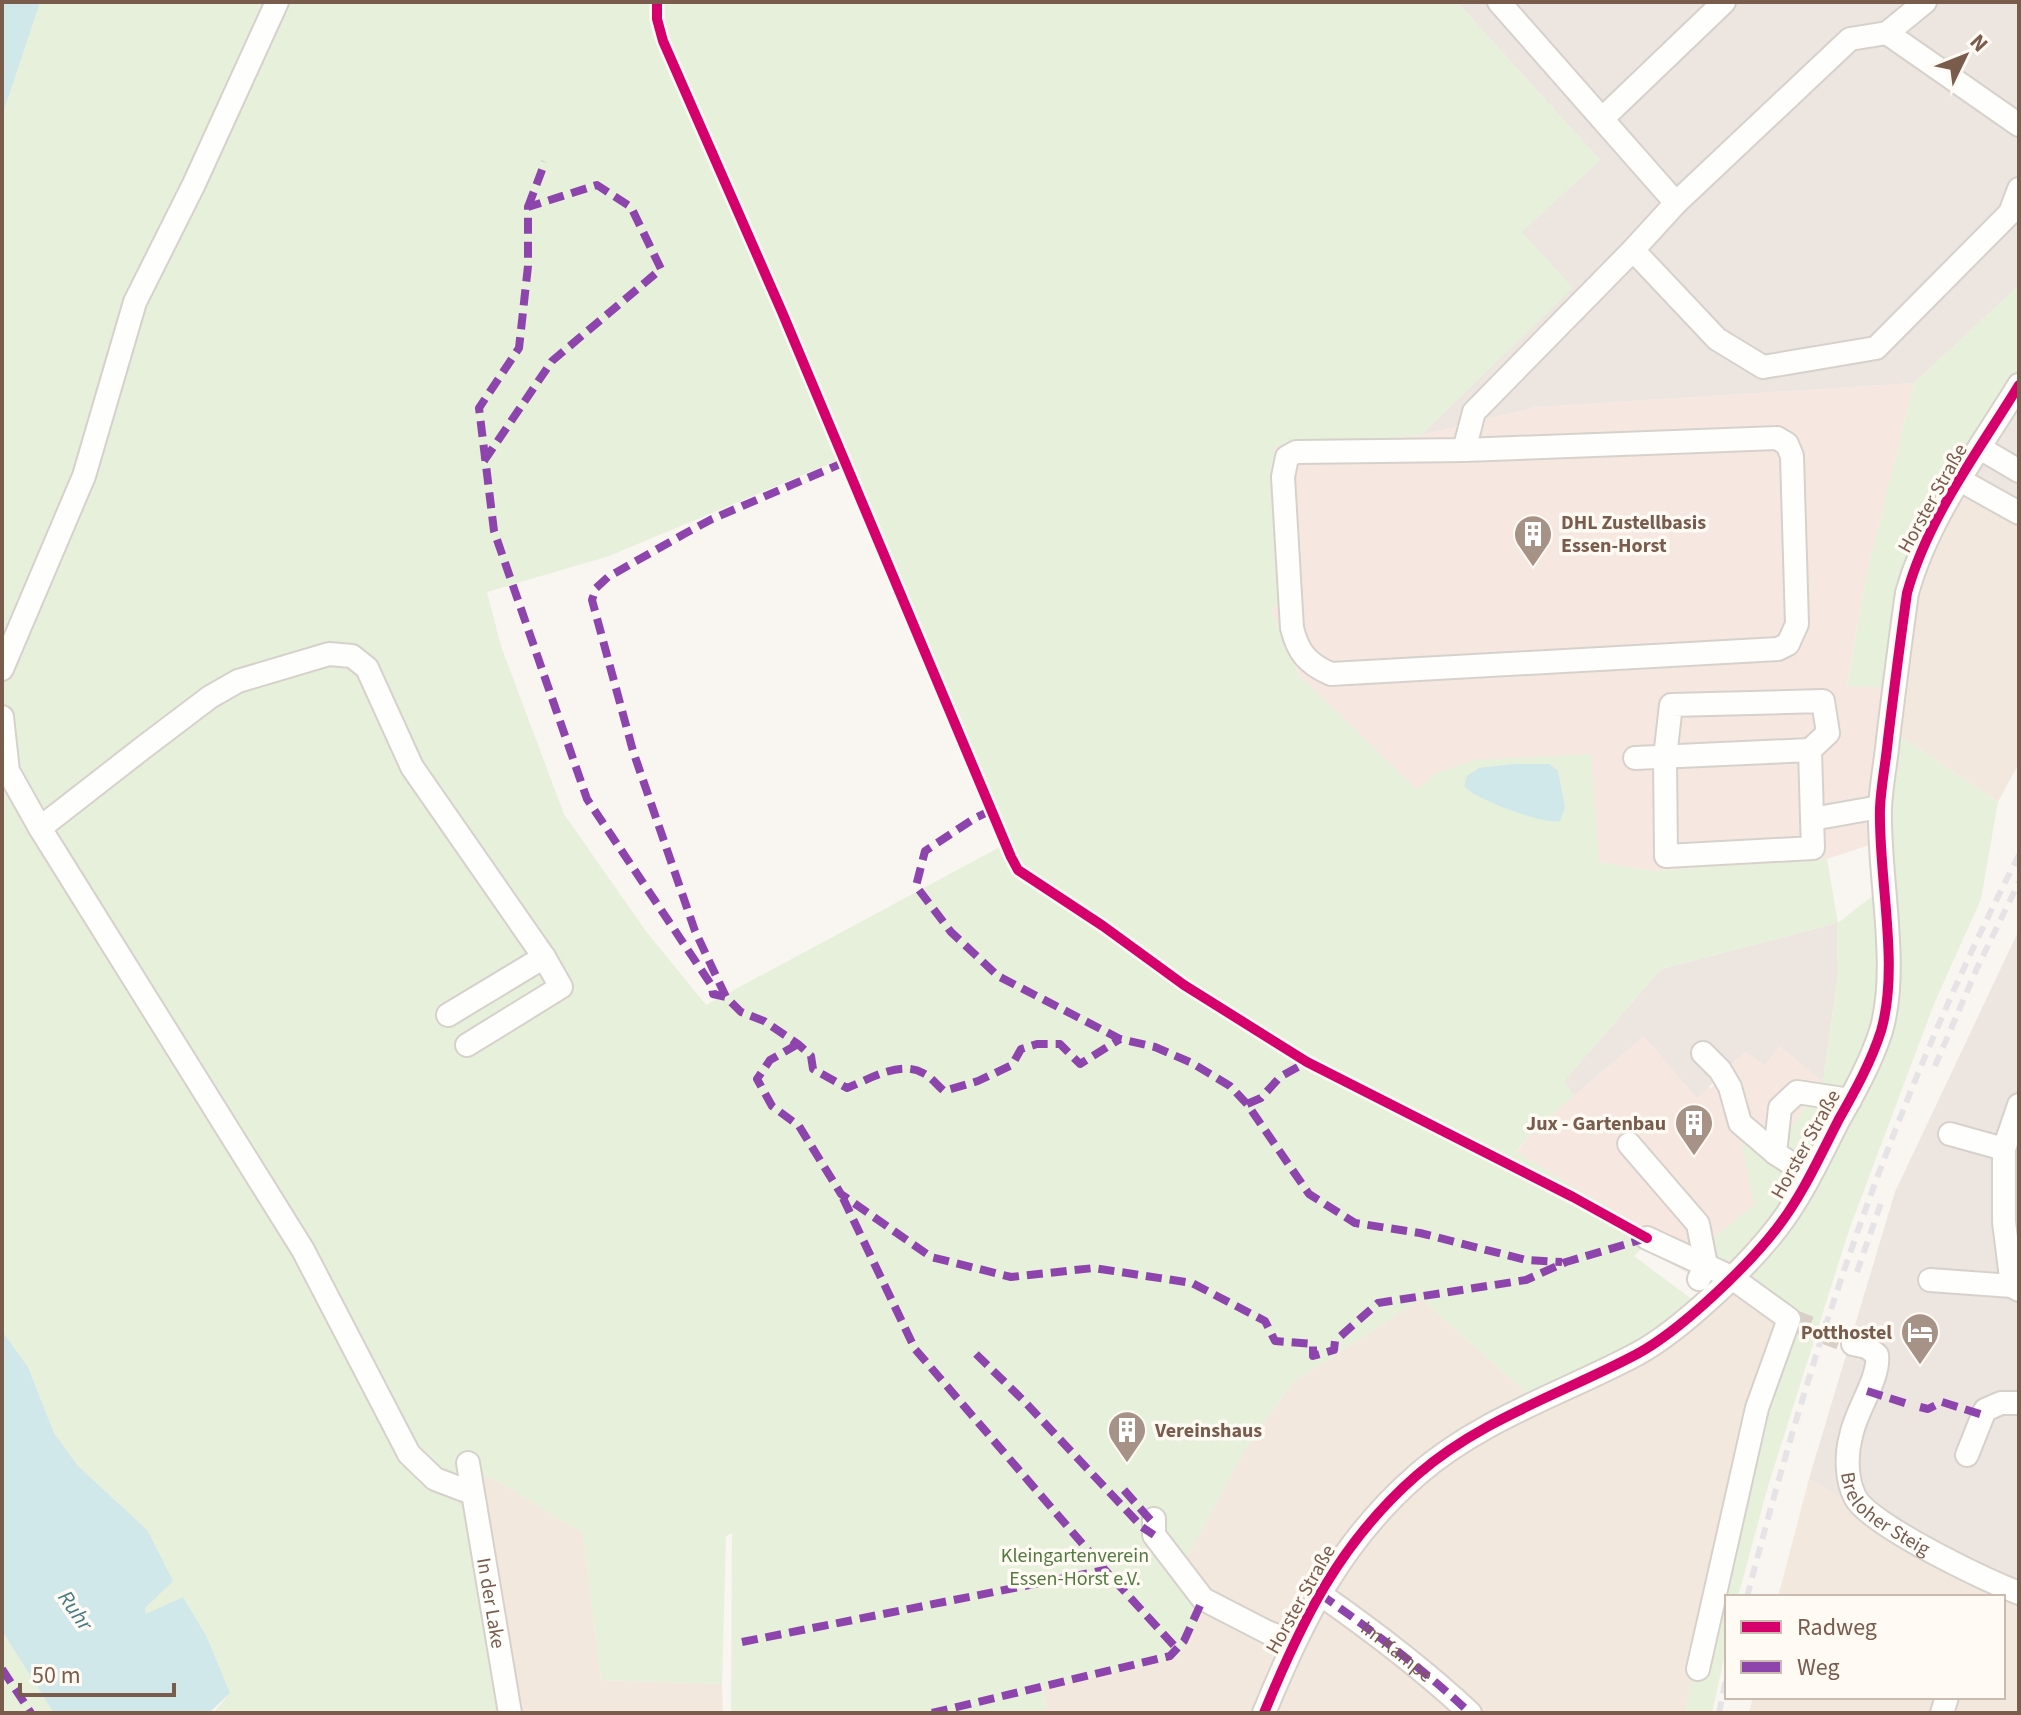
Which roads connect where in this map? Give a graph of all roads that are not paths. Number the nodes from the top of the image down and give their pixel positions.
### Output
1 (277, 2) edge
2 (1499, 2) edge
3 (1724, 2) edge
4 (1925, 2) edge
5 (1887, 33) junction
6 (1602, 119) junction
7 (2019, 125) edge
8 (2019, 189) edge
9 (1676, 203) junction
10 (1633, 250) junction
11 (2019, 385) edge
12 (1980, 448) junction
13 (1464, 450) junction
14 (2019, 471) edge
15 (1960, 480) junction
16 (2019, 513) edge
17 (2, 669) edge
18 (2, 717) edge
19 (1810, 750) junction
20 (1665, 757) junction
21 (1635, 758) dead end
22 (1880, 807) junction
23 (1812, 819) junction
24 (40, 828) junction
25 (544, 957) junction
26 (448, 1015) dead end
27 (467, 1045) dead end
28 (1703, 1053) dead end
29 (1850, 1100) junction
30 (2019, 1105) edge
31 (1950, 1134) dead end
32 (1629, 1144) dead end
33 (2004, 1149) junction
34 (1775, 1153) junction
35 (1809, 1175) junction
36 (1647, 1238) dead end
37 (1703, 1272) junction
38 (1731, 1277) junction
39 (1930, 1280) dead end
40 (2016, 1288) edge
41 (1853, 1344) tunnel mouth
42 (2019, 1403) edge
43 (1967, 1455) dead end
44 (468, 1463) dead end
45 (472, 1493) junction
46 (1154, 1519) dead end
47 (1983, 1588) edge
48 (2019, 1593) edge
49 (1320, 1594) junction
50 (1293, 1642) junction
51 (1698, 1669) dead end
52 (510, 1713) edge
53 (1264, 1713) edge
54 (1470, 1713) edge

1 - 17 street
2 - 6 street
3 - 6 street
4 - 5 street
5 - 7 street
5 - 9 street
6 - 9 street
8 - 10 street
9 - 10 street
10 - 13 street
11 - 12 street, Horster Straße
12 - 14 street
12 - 15 street, Horster Straße
13 - 13 street
15 - 16 street
15 - 22 street, Horster Straße
18 - 24 street
19 - 20 street
19 - 20 street
19 - 23 street
20 - 21 street
20 - 23 street
22 - 23 street
22 - 29 street, Horster Straße
24 - 25 street
24 - 45 street
25 - 26 street
25 - 27 street
28 - 34 street
29 - 34 street
29 - 35 street, Horster Straße
30 - 33 street
31 - 33 street
32 - 37 street
33 - 40 street
34 - 35 street
35 - 38 street, Horster Straße
36 - 37 street
37 - 38 street
38 - 49 street, Horster Straße
38 - 51 street
39 - 40 street
41 - 47 street, Breloher Steig
42 - 43 street
44 - 45 street, In der Lake
45 - 52 street, In der Lake
46 - 50 street
47 - 48 street, Breloher Steig
49 - 50 street, Horster Straße
49 - 54 street, Im Kampe
50 - 53 street, Horster Straße

